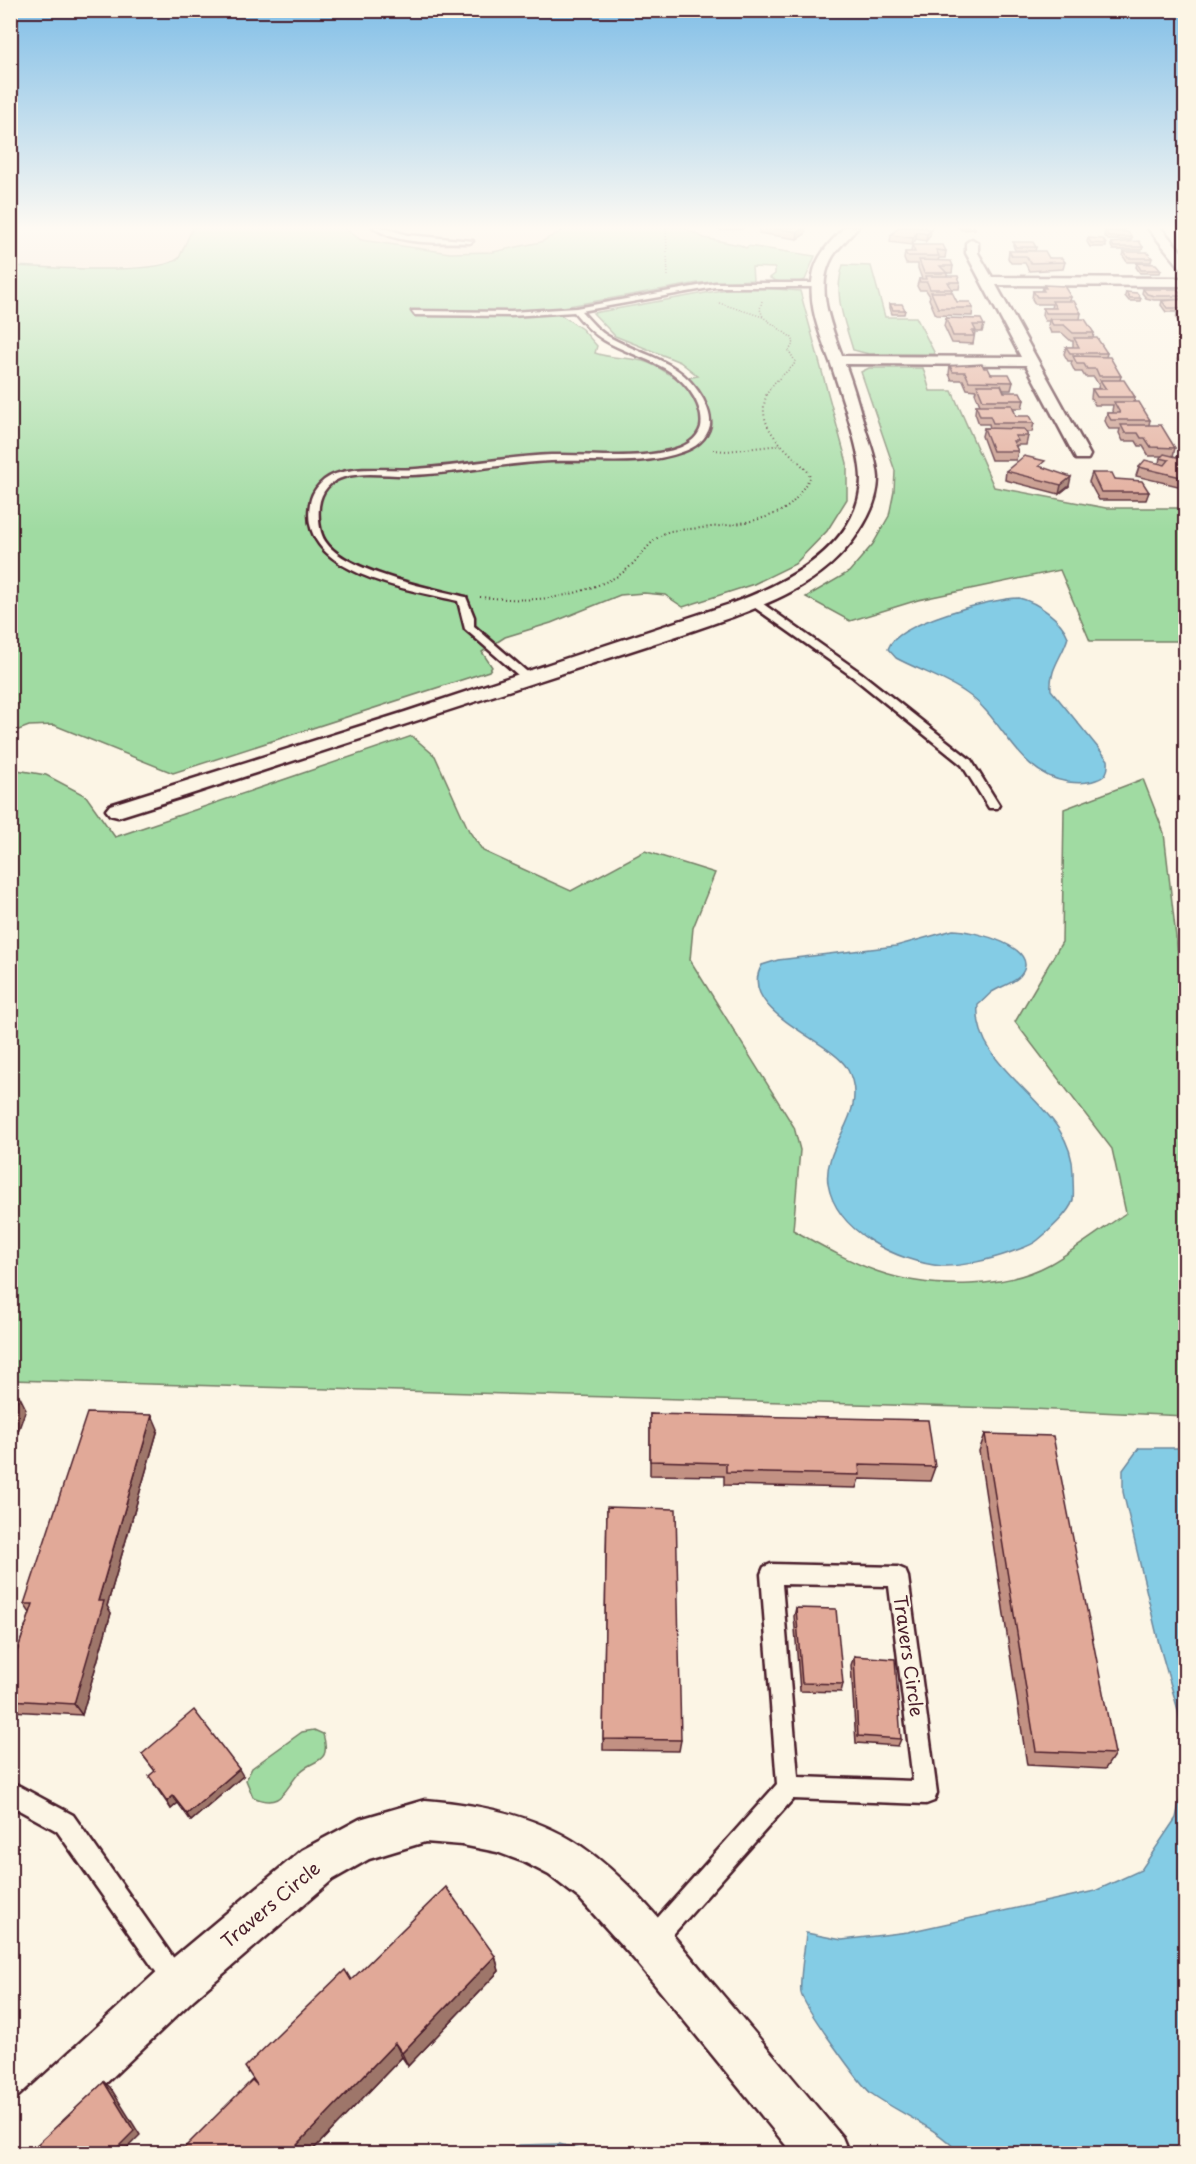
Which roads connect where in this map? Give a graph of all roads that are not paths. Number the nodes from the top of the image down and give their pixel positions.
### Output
1 (592, 328) edge
2 (826, 328) edge
3 (1013, 328) edge
4 (837, 360) junction
5 (1030, 361) junction
6 (1082, 455) dead end
7 (755, 603) junction
8 (528, 679) junction
9 (993, 805) dead end
10 (118, 810) dead end
11 (788, 1788) junction
12 (10, 1792) edge
13 (650, 1943) junction
14 (178, 1983) junction
15 (10, 2141) edge
16 (825, 2154) edge

1 - 8 lane
2 - 4 street
3 - 5 street
4 - 5 street
4 - 7 street
5 - 6 street
7 - 8 street
7 - 9 lane
8 - 10 street
11 - 11 lane, Travers Circle
11 - 13 lane
12 - 14 lane
13 - 14 street, Travers Circle
13 - 16 street, Travers Circle
14 - 15 street, Travers Circle

